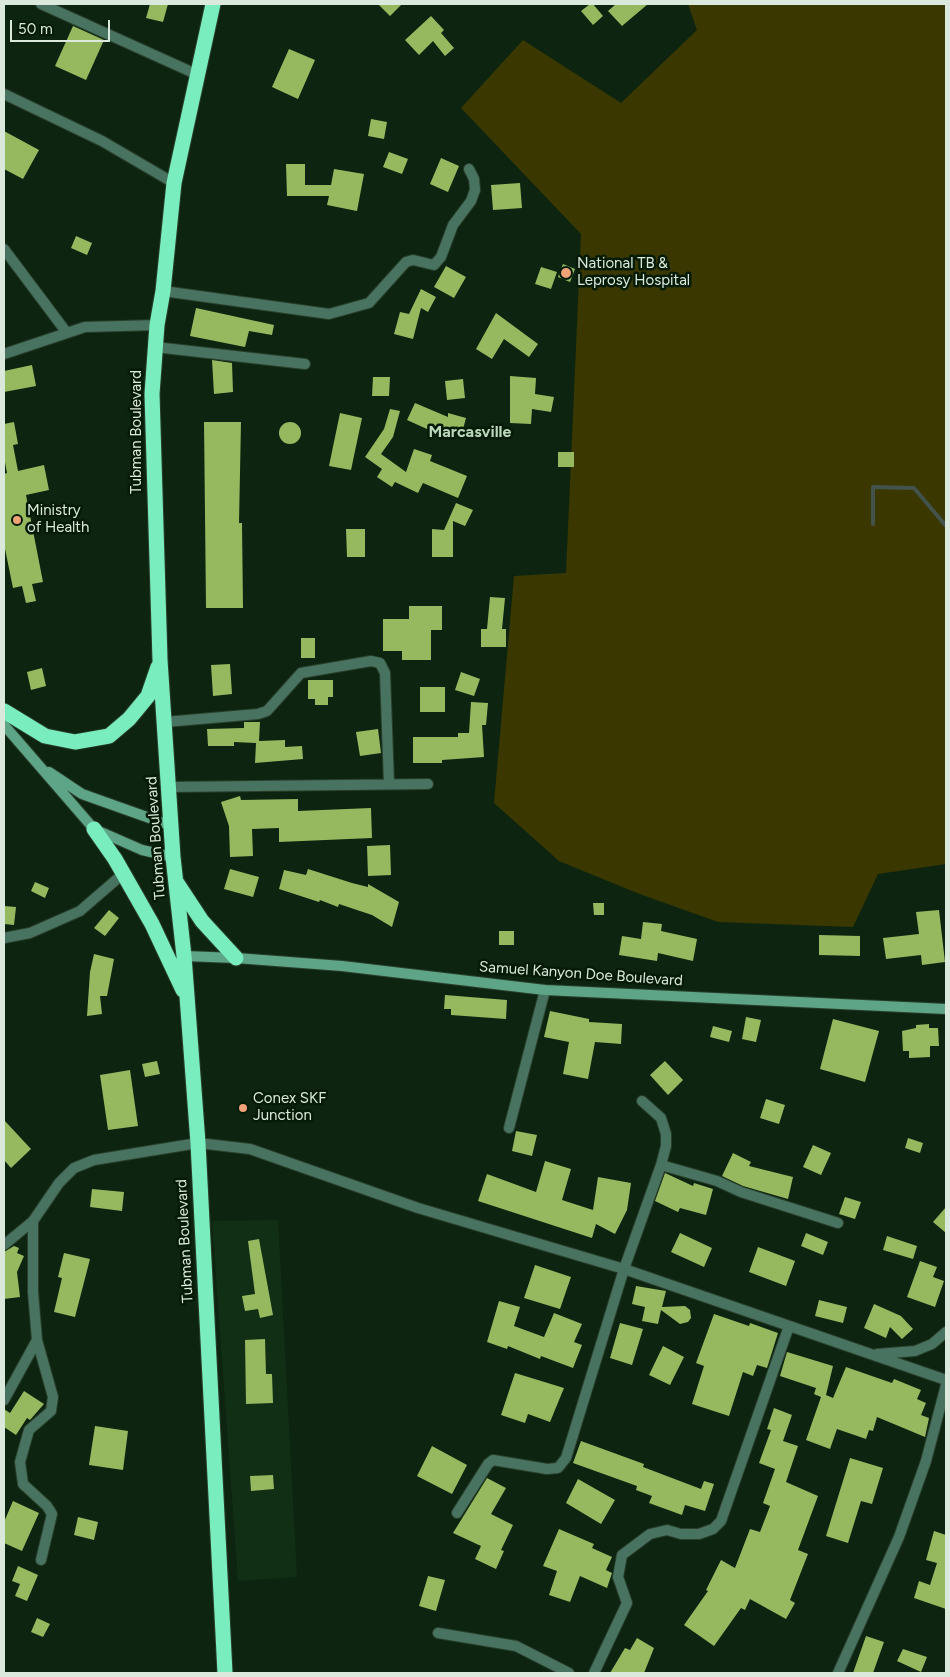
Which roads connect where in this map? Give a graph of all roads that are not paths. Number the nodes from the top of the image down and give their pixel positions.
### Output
1 (41, 4) edge
2 (213, 4) edge
3 (196, 74) junction
4 (4, 94) edge
5 (469, 169) dead end
6 (174, 183) junction
7 (4, 249) edge
8 (163, 291) junction
9 (157, 324) junction
10 (67, 333) junction
11 (155, 347) junction
12 (4, 354) edge
13 (305, 364) dead end
14 (160, 660) junction
15 (4, 710) edge
16 (165, 722) junction
17 (4, 725) edge
18 (38, 764) junction
19 (389, 784) junction
20 (428, 784) dead end
21 (170, 787) junction
22 (172, 826) junction
23 (94, 830) junction
24 (173, 857) junction
25 (124, 873) junction
26 (174, 878) junction
27 (4, 938) edge
28 (184, 956) junction
29 (236, 958) junction
30 (546, 990) junction
31 (186, 998) junction
32 (946, 1010) edge
33 (642, 1101) dead end
34 (509, 1128) dead end
35 (198, 1143) junction
36 (661, 1165) junction
37 (33, 1221) junction
38 (838, 1223) dead end
39 (4, 1246) edge
40 (624, 1268) junction
41 (789, 1326) junction
42 (946, 1332) edge
43 (37, 1340) junction
44 (874, 1354) junction
45 (946, 1380) edge
46 (946, 1385) edge
47 (4, 1400) edge
48 (457, 1513) dead end
49 (41, 1560) dead end
50 (438, 1633) dead end
51 (225, 1673) edge
52 (569, 1673) edge
53 (594, 1673) edge
54 (838, 1673) edge

1 - 3 street
2 - 3 highway, Tubman Boulevard
3 - 6 highway, Tubman Boulevard
4 - 6 street
5 - 8 street
6 - 8 highway, Tubman Boulevard
7 - 10 street
8 - 9 highway, Tubman Boulevard
9 - 10 street
9 - 11 highway, Tubman Boulevard
10 - 12 street
11 - 13 street
11 - 14 highway, Tubman Boulevard
14 - 15 highway
14 - 16 highway, Tubman Boulevard
16 - 19 street
16 - 21 highway, Tubman Boulevard
17 - 18 street
18 - 22 street
18 - 23 street
19 - 20 street
19 - 21 street
21 - 22 highway, Tubman Boulevard
22 - 24 highway, Tubman Boulevard
23 - 24 street
23 - 25 highway
24 - 26 highway, Tubman Boulevard
25 - 27 street
25 - 31 highway
26 - 28 highway, Tubman Boulevard
26 - 29 highway
28 - 29 street, Samuel Kanyon Doe Boulevard
28 - 31 highway, Tubman Boulevard
29 - 30 street, Samuel Kanyon Doe Boulevard
30 - 32 street, Samuel Kanyon Doe Boulevard
30 - 34 street
31 - 35 highway, Tubman Boulevard
33 - 36 street
35 - 37 street
35 - 40 street
35 - 51 highway, Tubman Boulevard
36 - 38 street
36 - 40 street
37 - 39 street
37 - 43 street
40 - 41 street
40 - 48 street
41 - 44 street
41 - 53 street
42 - 44 street
43 - 47 street
43 - 49 street
44 - 45 street
46 - 54 street
50 - 52 street

